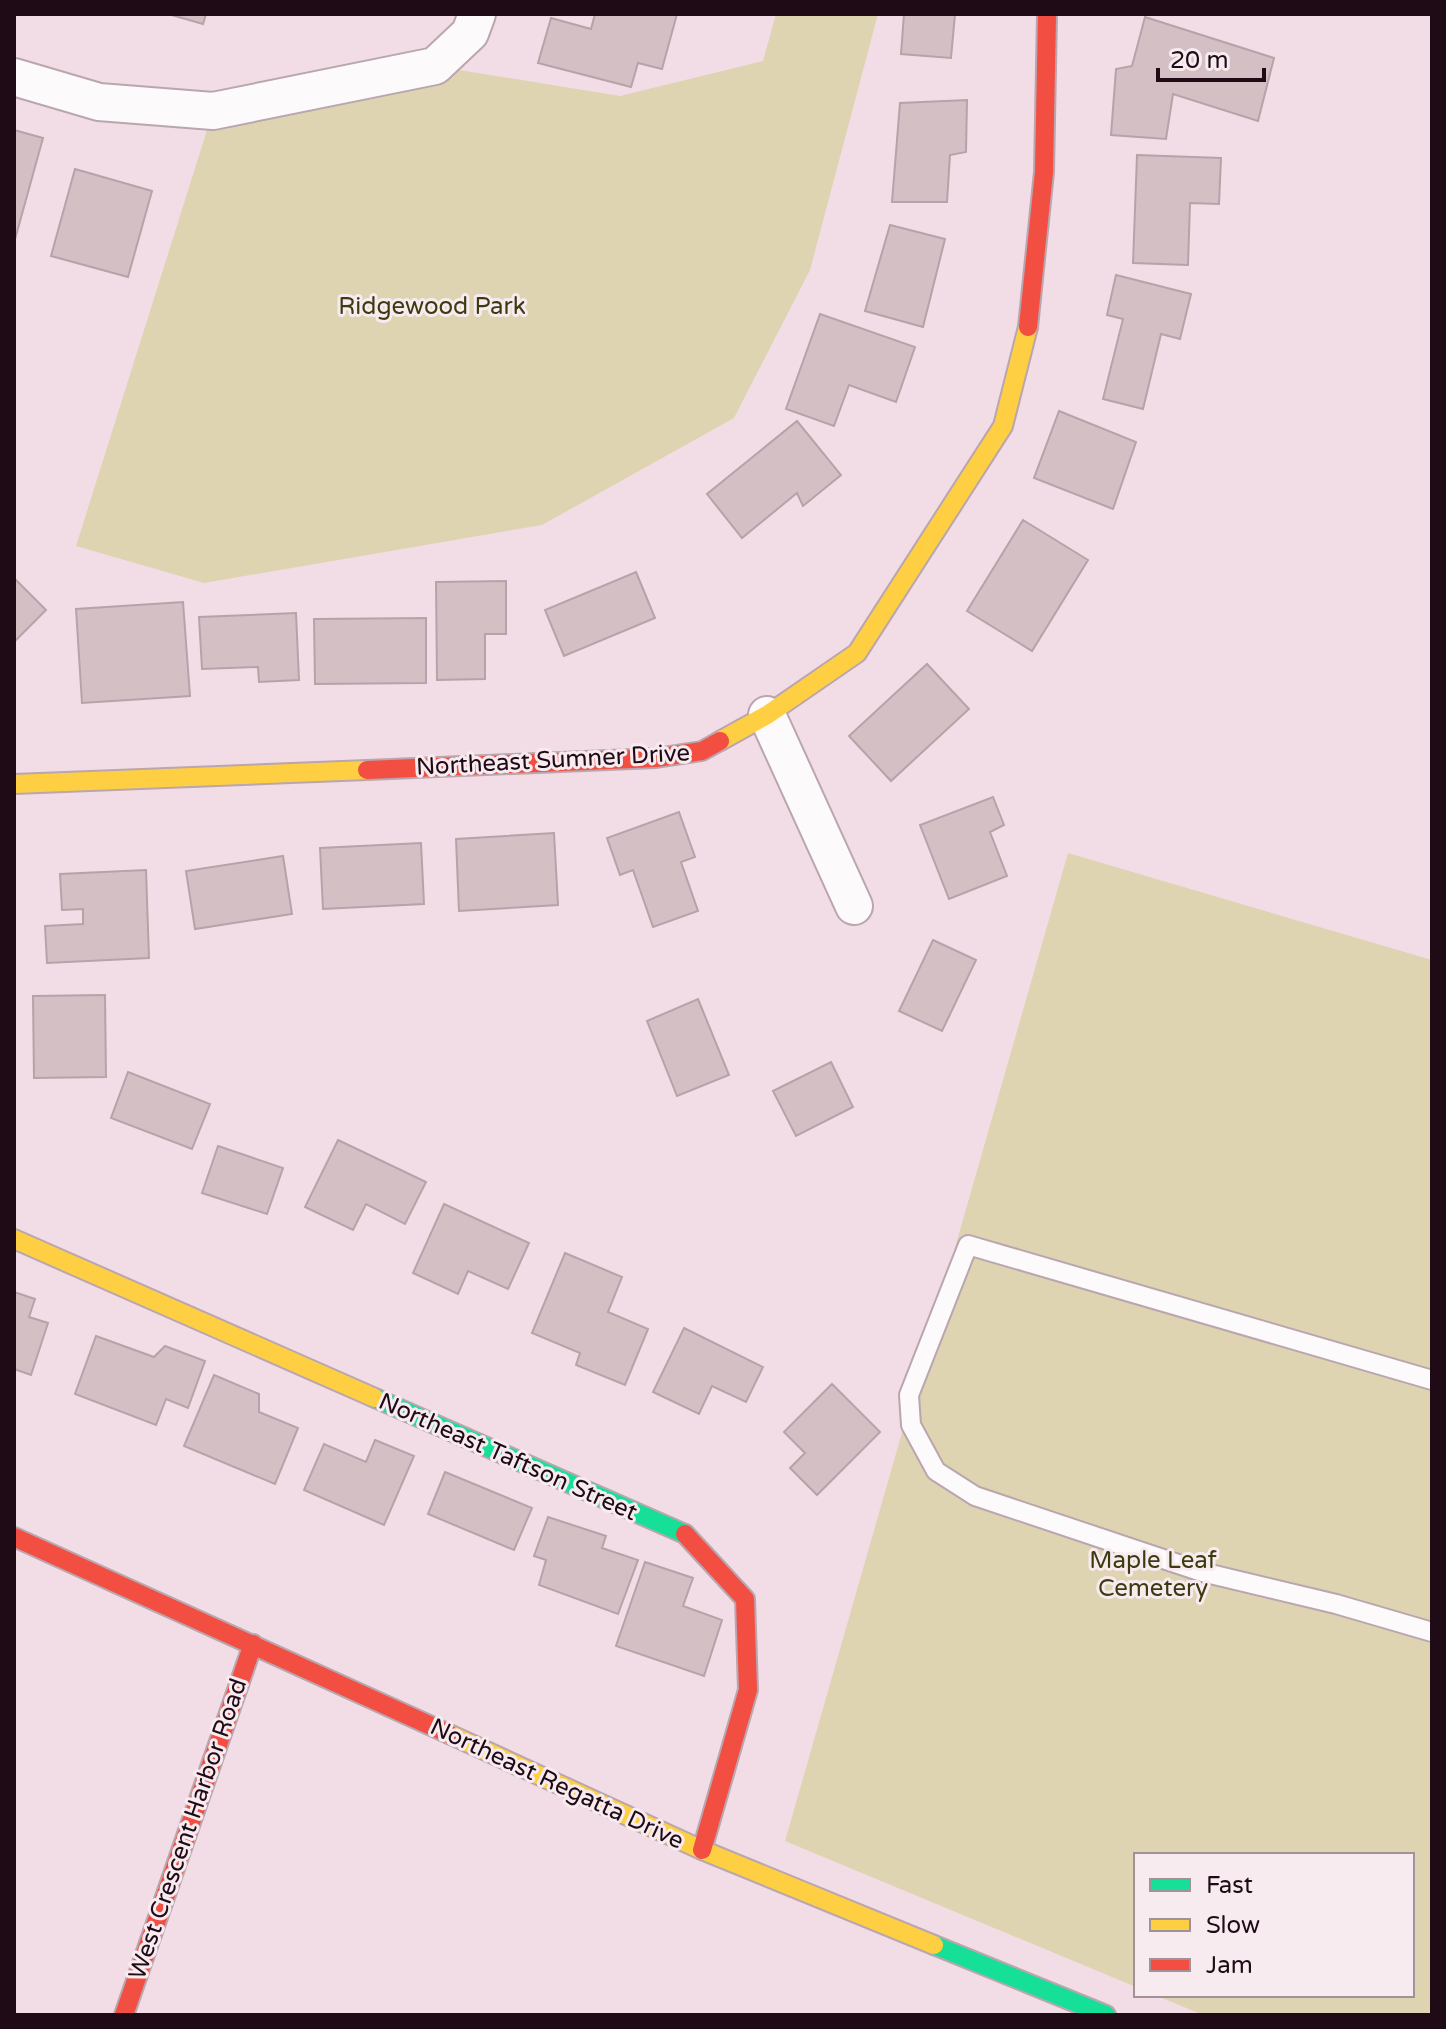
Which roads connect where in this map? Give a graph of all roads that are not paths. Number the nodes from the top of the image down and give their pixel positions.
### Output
1 (477, 14) edge
2 (1047, 14) edge
3 (14, 77) edge
4 (767, 715) junction
5 (14, 784) edge
6 (854, 906) dead end
7 (14, 1239) edge
8 (1432, 1380) edge
9 (14, 1537) edge
10 (1432, 1632) edge
11 (253, 1644) junction
12 (702, 1850) junction
13 (124, 2015) edge
14 (1106, 2015) edge

1 - 3 street
2 - 4 street, Northeast Sumner Drive
4 - 5 street, Northeast Sumner Drive
4 - 6 street
7 - 12 street, Northeast Taftson Street
8 - 10 lane
9 - 11 street, Northeast Regatta Drive
11 - 12 street, Northeast Regatta Drive
11 - 13 street, West Crescent Harbor Road
12 - 14 street, Northeast Regatta Drive

